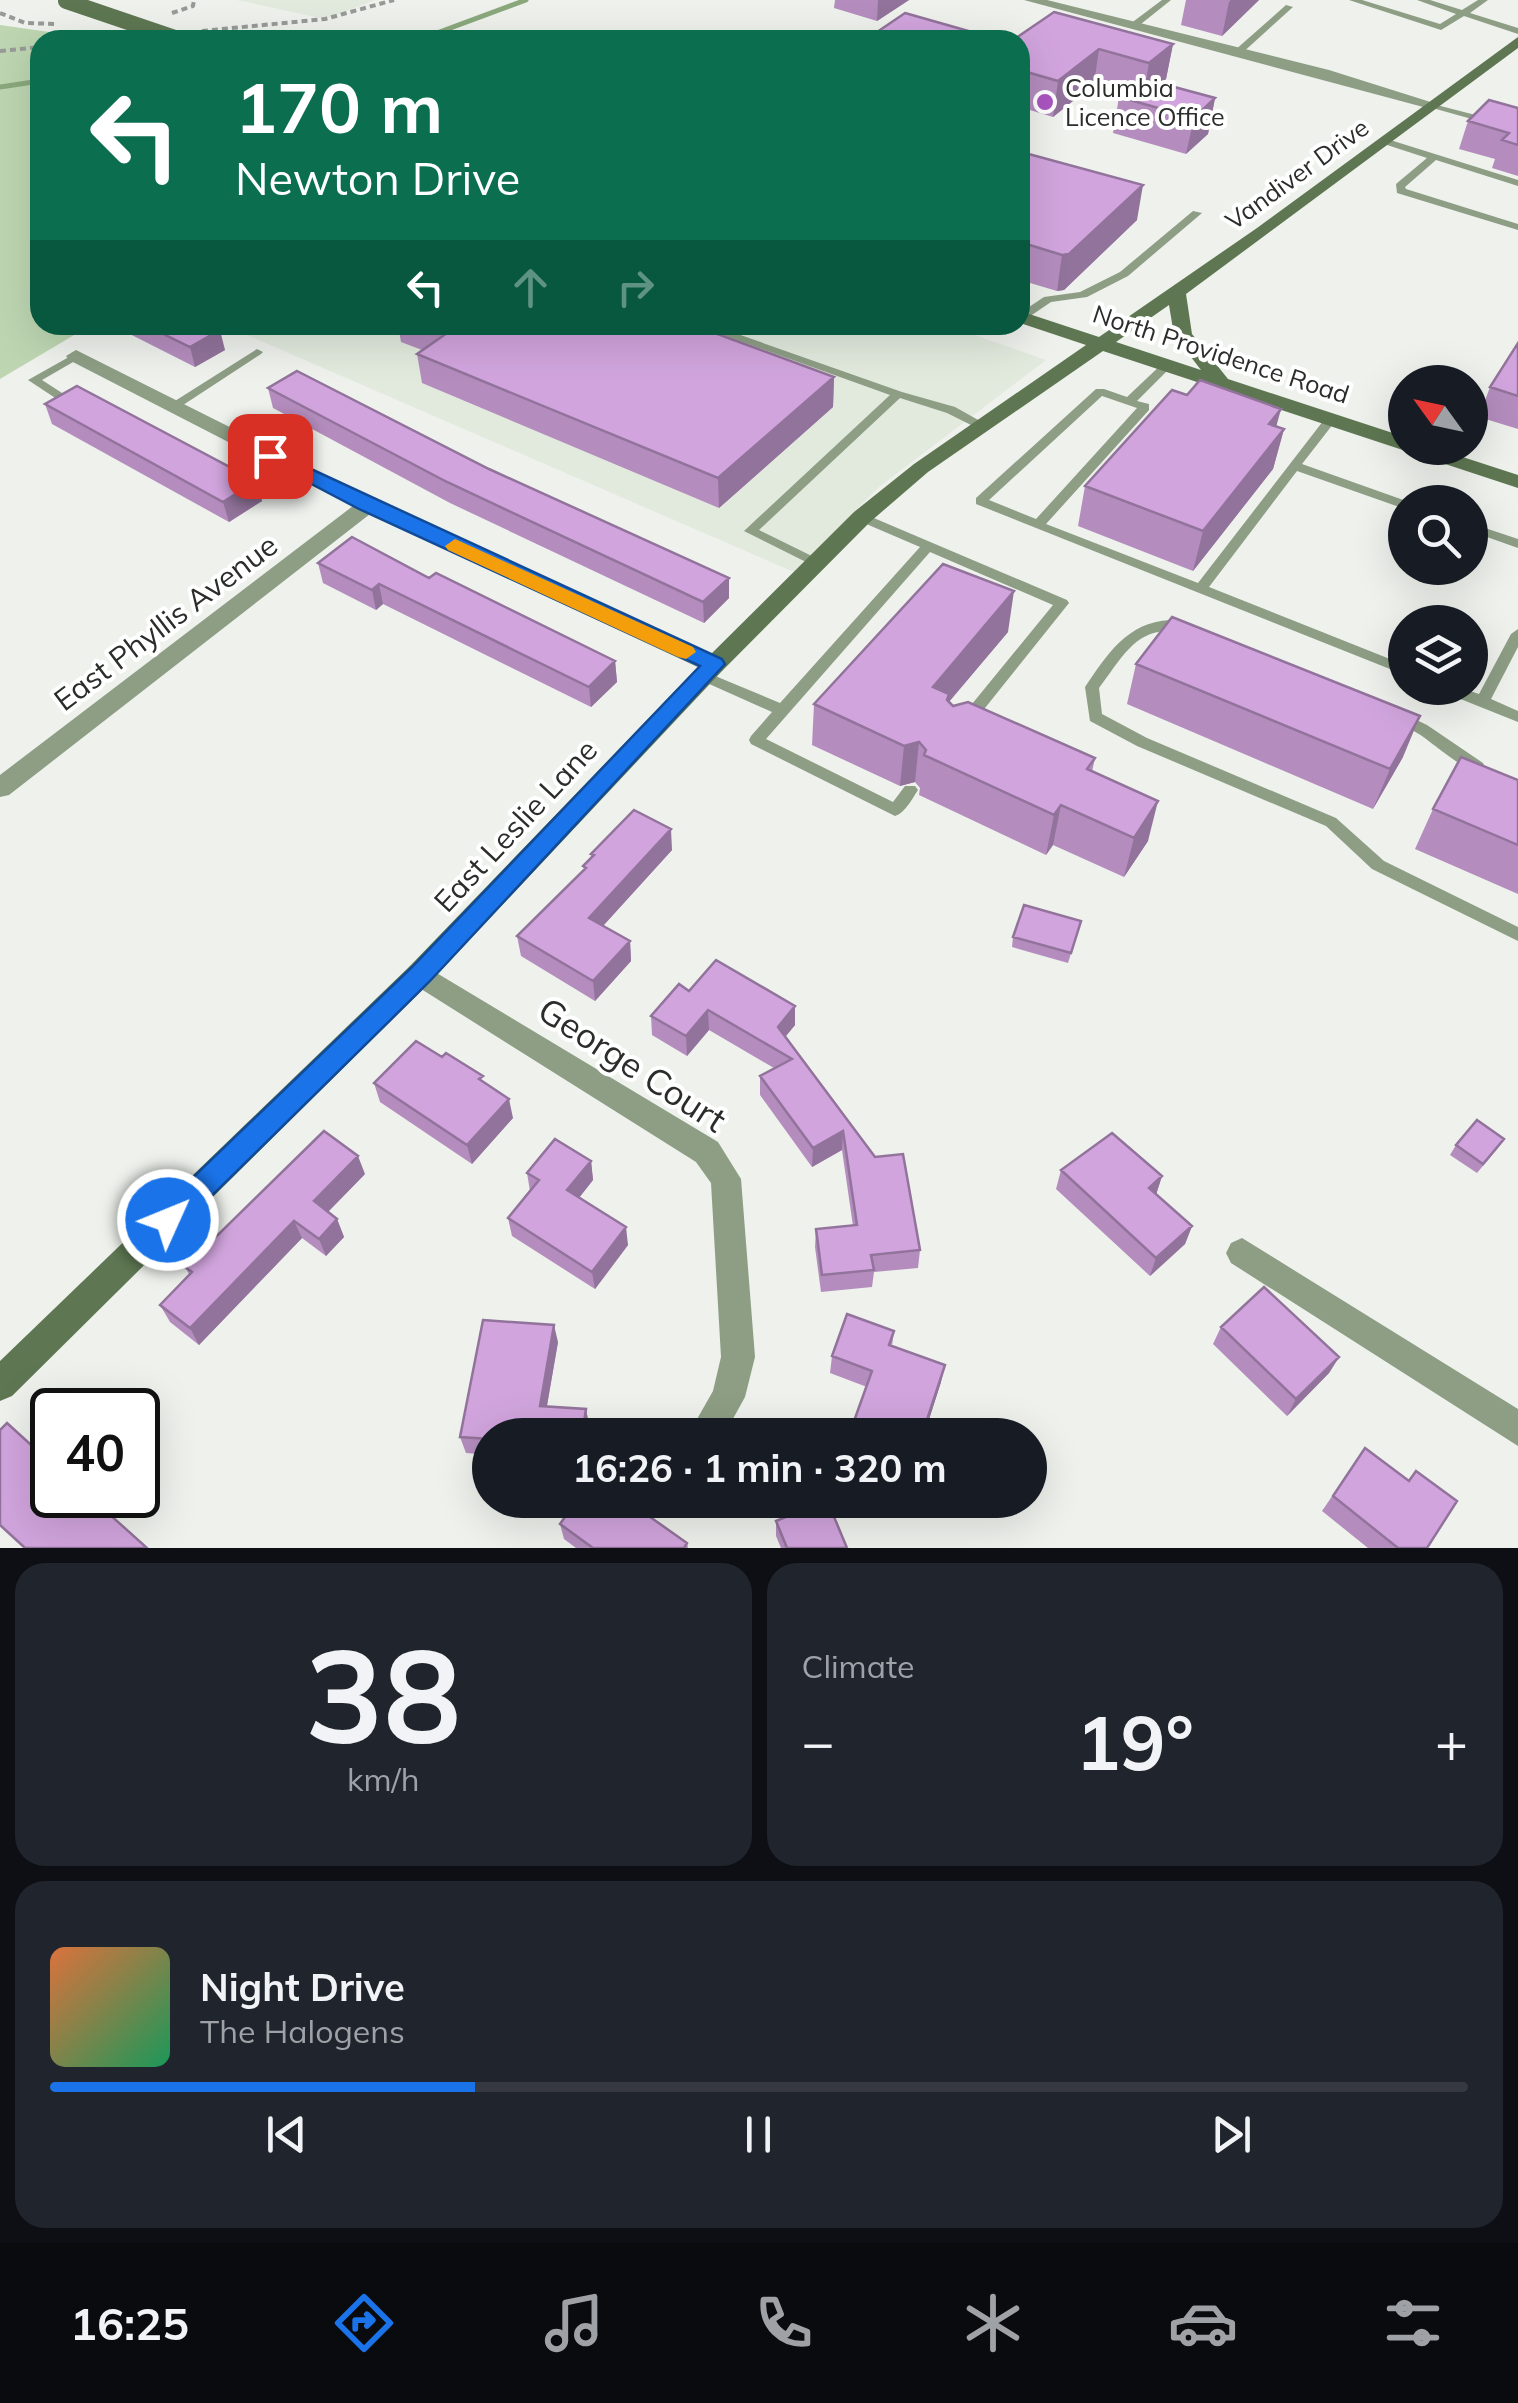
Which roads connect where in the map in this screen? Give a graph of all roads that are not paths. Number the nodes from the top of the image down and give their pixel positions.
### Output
1 (1031, 0) edge
2 (1168, 0) edge
3 (1354, 0) edge
4 (1421, 0) edge
5 (1484, 0) edge
6 (64, 1) edge
7 (1289, 8) dead end
8 (1462, 13) junction
9 (1133, 26) junction
10 (151, 30) edge
11 (1518, 31) edge
12 (1518, 41) edge
13 (1237, 53) junction
14 (1426, 110) junction
15 (1518, 129) edge
16 (1384, 141) junction
17 (1434, 157) junction
18 (1518, 183) edge
19 (1197, 213) dead end
20 (1518, 227) edge
21 (1176, 291) junction
22 (1030, 311) edge
23 (1030, 320) edge
24 (730, 335) edge
25 (1103, 343) junction
26 (256, 352) dead end
27 (76, 356) joint
28 (1168, 364) junction
29 (1222, 382) junction
30 (898, 394) junction
31 (1129, 402) junction
32 (72, 404) edge
33 (173, 406) junction
34 (1331, 419) junction
35 (983, 426) junction
36 (1388, 438) edge
37 (1467, 465) edge
38 (1295, 466) junction
39 (1518, 482) edge
40 (1388, 498) edge
41 (368, 506) junction
42 (862, 517) junction
43 (1038, 525) junction
44 (1488, 534) edge
45 (1518, 544) edge
46 (928, 546) junction
47 (817, 562) junction
48 (1201, 588) junction
49 (1518, 634) edge
50 (1203, 636) edge
51 (1388, 663) edge
52 (709, 670) junction
53 (1488, 692) edge
54 (1488, 704) edge
55 (782, 710) junction
56 (1387, 712) edge
57 (1518, 716) edge
58 (953, 738) edge
59 (1502, 777) edge
60 (0, 788) edge
61 (910, 790) dead end
62 (1518, 934) edge
63 (420, 974) junction
64 (1242, 1253) dead end
65 (0, 1384) edge
66 (715, 1418) edge
67 (1518, 1429) edge

1 - 9 street
2 - 9 lane
3 - 8 lane
4 - 8 lane
5 - 8 lane
6 - 10 street, bridge
7 - 13 lane
8 - 11 lane
9 - 13 street
12 - 14 street, Vandiver Drive
13 - 14 street
14 - 15 lane
14 - 16 street, Vandiver Drive
16 - 17 lane
16 - 21 street, Vandiver Drive
17 - 18 lane
17 - 20 lane
19 - 22 lane
21 - 25 street, Vandiver Drive
21 - 29 street
23 - 25 street, North Providence Road
24 - 30 lane
25 - 28 street, North Providence Road
25 - 35 street, East Leslie Lane
26 - 33 lane
27 - 32 lane
27 - 33 street
28 - 29 street, North Providence Road
28 - 31 lane
29 - 34 street, North Providence Road
30 - 35 lane
30 - 47 lane
31 - 43 lane
31 - 43 lane
33 - 41 street
34 - 36 street, North Providence Road
34 - 38 lane
35 - 42 street, East Leslie Lane
37 - 39 street
38 - 40 lane
38 - 48 lane
41 - 52 street
41 - 60 street, East Phyllis Avenue
42 - 46 lane
42 - 47 street, East Leslie Lane
43 - 48 lane
44 - 45 lane
46 - 55 lane
46 - 58 lane
47 - 52 street, East Leslie Lane
48 - 51 lane
49 - 53 lane
50 - 62 lane
52 - 55 lane
52 - 63 street, East Leslie Lane
54 - 57 lane
55 - 61 lane
56 - 59 lane
63 - 65 street, East Leslie Lane
63 - 66 street, George Court
64 - 67 street

